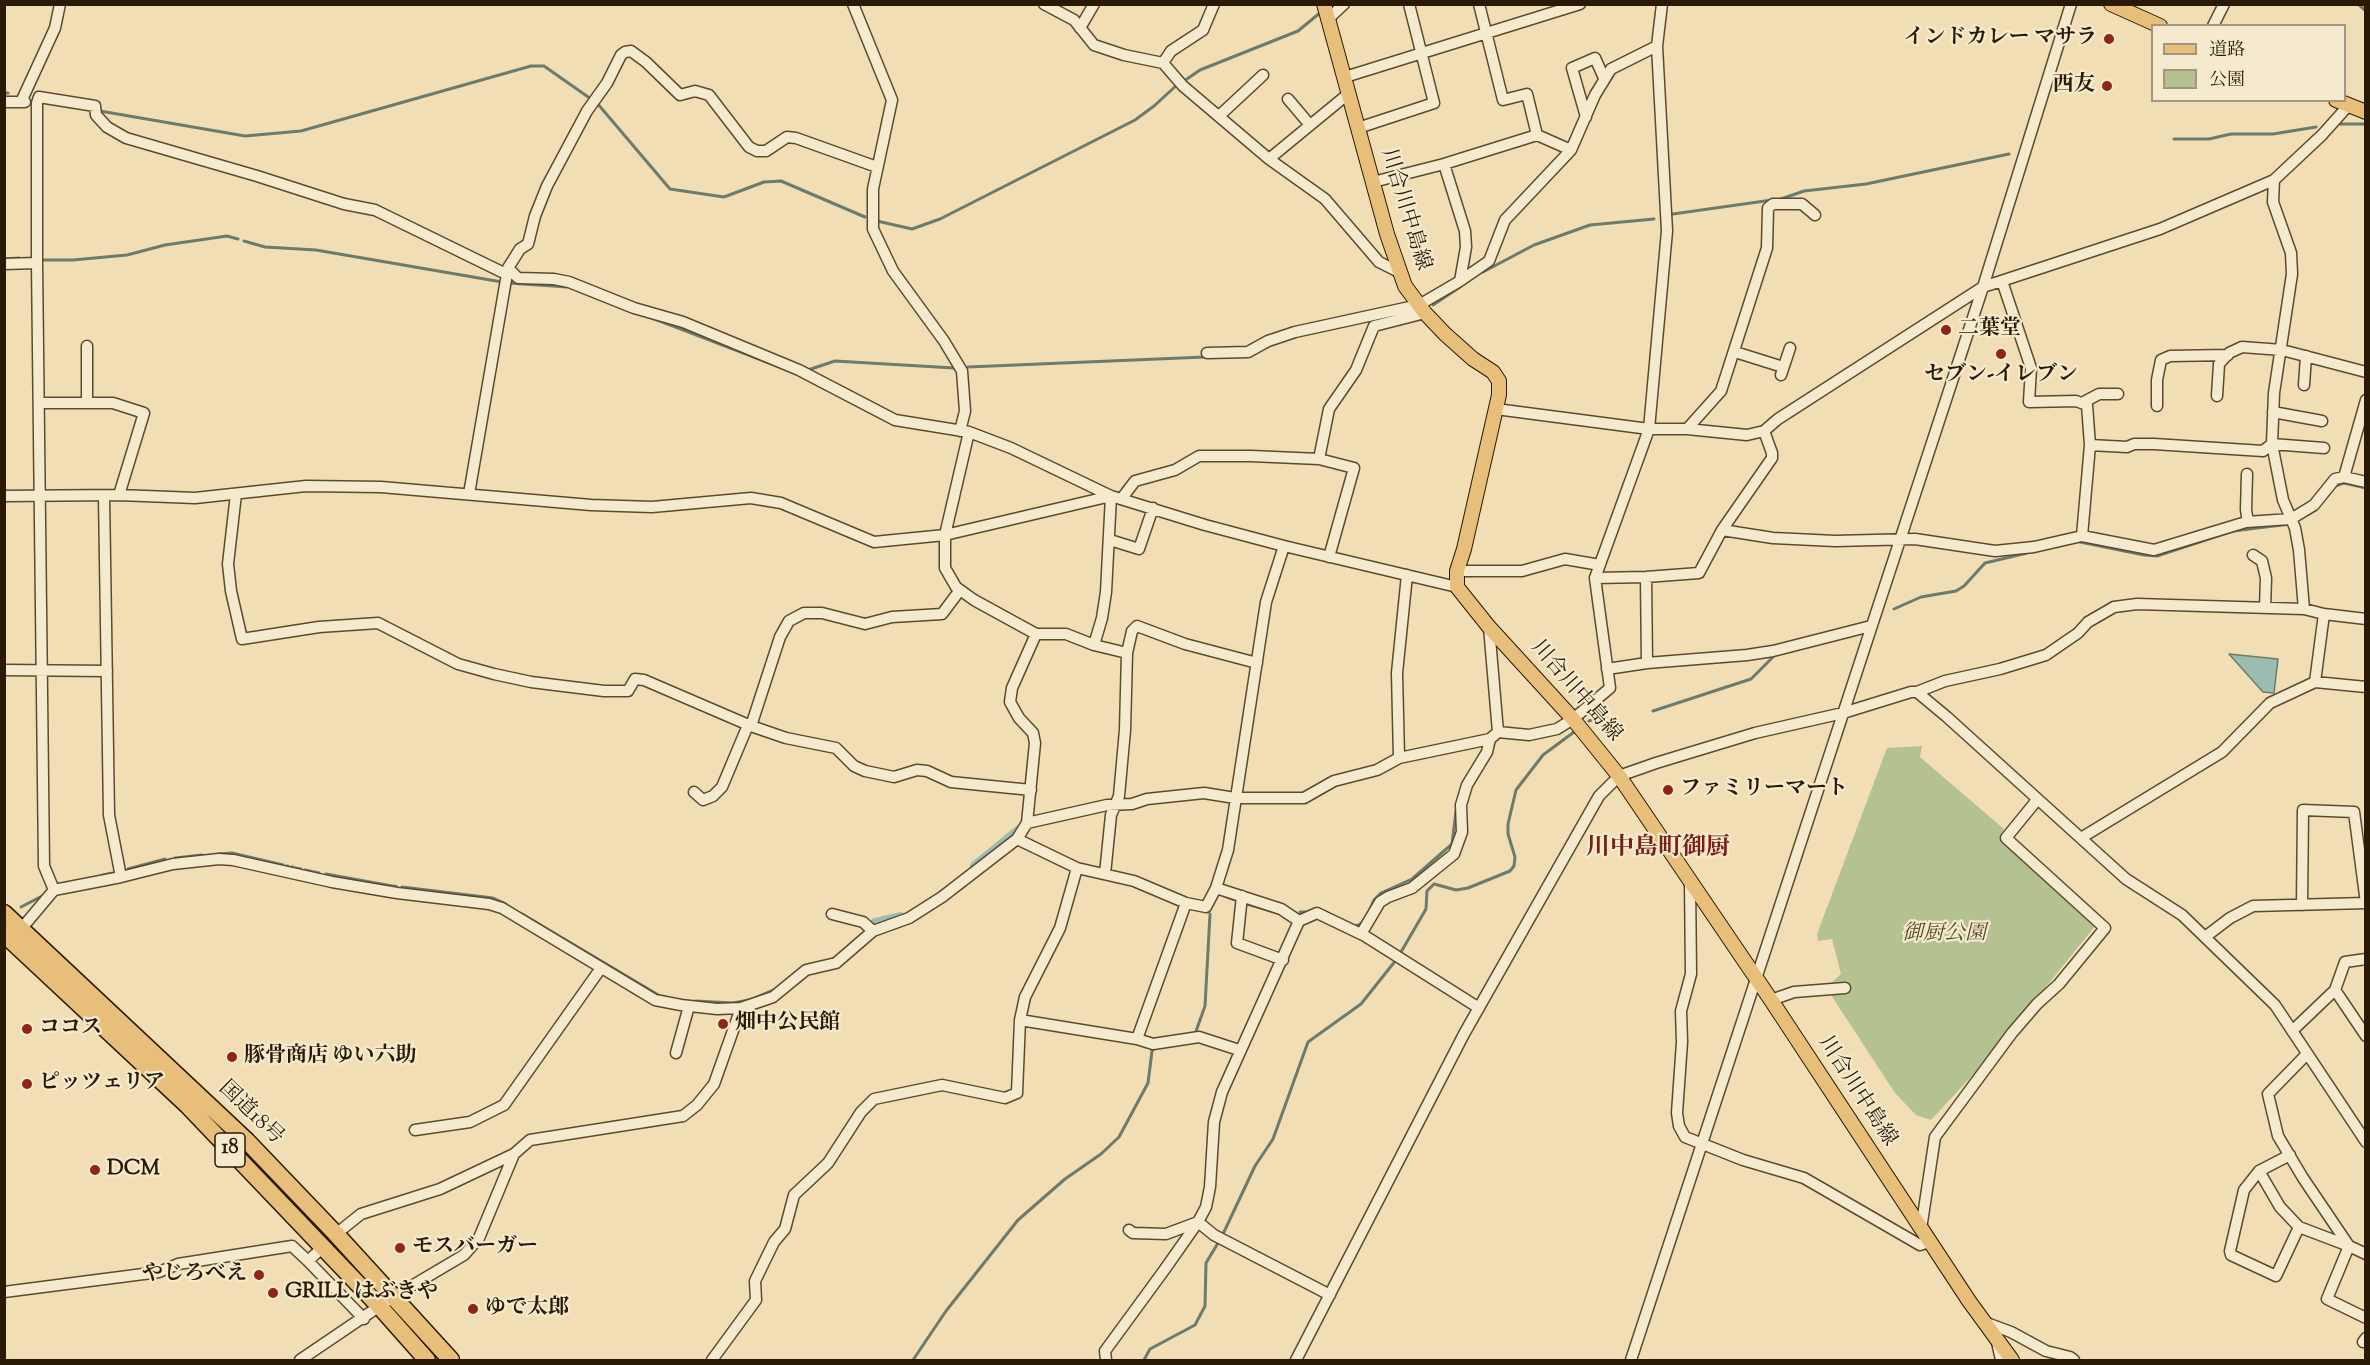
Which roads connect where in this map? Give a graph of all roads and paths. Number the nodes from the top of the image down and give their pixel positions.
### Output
1 (60, 4) edge
2 (853, 4) edge
3 (1044, 4) edge
4 (1094, 4) edge
5 (1214, 4) edge
6 (1324, 4) edge
7 (1344, 4) edge
8 (1409, 4) edge
9 (1479, 4) edge
10 (1580, 4) edge
11 (1662, 4) edge
12 (2071, 4) edge
13 (2111, 4) edge
14 (2224, 4) edge
15 (1554, 9) edge
16 (1328, 19) junction
17 (2156, 24) edge
18 (2214, 24) edge
19 (1080, 27) junction
20 (1486, 34) junction
21 (1657, 46) junction
22 (1422, 53) junction
23 (1163, 63) junction
24 (1263, 75) dead end
25 (1345, 77) junction
26 (1604, 78) junction
27 (1348, 94) junction
28 (1288, 99) dead end
29 (4, 102) edge
30 (21, 102) junction
31 (37, 103) junction
32 (2342, 103) edge
33 (2366, 112) edge
34 (1219, 116) junction
35 (1586, 117) junction
36 (1310, 125) junction
37 (1358, 128) junction
38 (1537, 135) junction
39 (1571, 150) junction
40 (1269, 159) junction
41 (1444, 164) junction
42 (878, 167) junction
43 (2274, 180) junction
44 (1373, 182) junction
45 (1815, 215) dead end
46 (37, 263) junction
47 (4, 264) edge
48 (507, 271) junction
49 (1399, 272) junction
50 (1460, 281) junction
51 (2002, 281) junction
52 (1983, 287) junction
53 (1422, 309) junction
54 (87, 346) dead end
55 (1790, 348) dead end
56 (2282, 350) junction
57 (1735, 352) junction
58 (1207, 353) dead end
59 (2228, 355) junction
60 (2306, 356) junction
61 (2366, 372) edge
62 (2304, 384) dead end
63 (2118, 394) dead end
64 (2217, 396) dead end
65 (2366, 400) edge
66 (87, 402) junction
67 (40, 403) junction
68 (2082, 403) junction
69 (2157, 406) dead end
70 (1496, 409) junction
71 (2273, 412) junction
72 (2322, 421) dead end
73 (1649, 429) junction
74 (1687, 429) junction
75 (1764, 431) junction
76 (964, 432) junction
77 (2272, 444) junction
78 (2090, 445) junction
79 (2324, 448) dead end
80 (1319, 459) junction
81 (2247, 474) dead end
82 (2344, 477) junction
83 (2366, 482) edge
84 (469, 494) junction
85 (41, 495) junction
86 (119, 495) junction
87 (236, 495) junction
88 (4, 496) edge
89 (104, 496) junction
90 (1116, 497) junction
91 (1153, 508) junction
92 (2248, 522) junction
93 (2292, 522) junction
94 (1722, 530) junction
95 (945, 535) junction
96 (2082, 536) junction
97 (1899, 539) junction
98 (1110, 540) junction
99 (1284, 546) junction
100 (2253, 555) dead end
101 (1329, 557) junction
102 (1600, 565) junction
103 (1457, 571) junction
104 (1407, 575) junction
105 (1646, 577) junction
106 (1596, 578) junction
107 (1457, 587) junction
108 (960, 590) junction
109 (2265, 608) junction
110 (2304, 609) junction
111 (2324, 614) junction
112 (2366, 619) edge
113 (1871, 626) junction
114 (1489, 627) junction
115 (1036, 634) junction
116 (1094, 645) junction
117 (1127, 652) junction
118 (1257, 663) junction
119 (1647, 663) junction
120 (42, 669) junction
121 (1607, 669) junction
122 (4, 670) edge
123 (107, 671) junction
124 (2315, 682) junction
125 (2366, 687) edge
126 (1917, 692) junction
127 (1843, 713) junction
128 (1573, 719) junction
129 (749, 726) junction
130 (1494, 735) junction
131 (1400, 758) junction
132 (1619, 776) junction
133 (1031, 790) junction
134 (694, 792) dead end
135 (1234, 798) junction
136 (2037, 800) junction
137 (1116, 806) junction
138 (1027, 823) junction
139 (2081, 838) junction
140 (1017, 839) junction
141 (1077, 868) junction
142 (1105, 874) junction
143 (121, 877) junction
144 (1690, 881) junction
145 (1216, 888) junction
146 (54, 890) junction
147 (1242, 896) junction
148 (1186, 903) junction
149 (2366, 903) edge
150 (2302, 905) junction
151 (4, 913) edge
152 (832, 914) dead end
153 (1299, 921) junction
154 (22, 928) junction
155 (873, 931) junction
156 (4, 934) edge
157 (1361, 934) junction
158 (2205, 937) junction
159 (4, 944) edge
160 (22, 950) junction
161 (2366, 959) edge
162 (1283, 960) junction
163 (601, 968) junction
164 (1757, 979) junction
165 (1845, 988) dead end
166 (2335, 990) junction
167 (1771, 1000) junction
168 (689, 1006) junction
169 (741, 1008) junction
170 (1479, 1008) junction
171 (2366, 1015) edge
172 (1020, 1020) junction
173 (2356, 1022) junction
174 (2292, 1031) junction
175 (2366, 1036) edge
176 (1137, 1039) junction
177 (1239, 1050) junction
178 (676, 1053) dead end
179 (2307, 1054) junction
180 (415, 1130) dead end
181 (2366, 1142) edge
182 (1703, 1144) junction
183 (514, 1154) junction
184 (2290, 1155) junction
185 (2259, 1172) junction
186 (1198, 1222) junction
187 (2299, 1227) junction
188 (1921, 1229) junction
189 (1129, 1230) dead end
190 (336, 1234) junction
191 (1929, 1242) junction
192 (2349, 1246) junction
193 (323, 1247) junction
194 (2366, 1254) edge
195 (308, 1261) junction
196 (4, 1292) edge
197 (1330, 1295) junction
198 (387, 1302) junction
199 (2366, 1318) edge
200 (364, 1319) junction
201 (1984, 1322) junction
202 (1996, 1338) junction
203 (300, 1360) edge
204 (427, 1360) edge
205 (451, 1360) edge
206 (712, 1360) edge
207 (1106, 1360) edge
208 (1296, 1360) edge
209 (1631, 1360) edge
210 (2001, 1360) edge
211 (2012, 1360) edge
212 (2074, 1360) edge

1 - 30 street
2 - 42 street
3 - 19 street
4 - 19 street
5 - 23 street
6 - 16 main road, 川合川中島線
7 - 16 street
8 - 22 street
9 - 20 street
10 - 15 street
11 - 21 street
12 - 52 street
13 - 17 main road
14 - 18 street
15 - 20 street
16 - 25 main road, 川合川中島線
19 - 23 street
20 - 22 street
20 - 38 street
21 - 26 street
21 - 73 street
22 - 25 street
22 - 37 street
23 - 34 street
24 - 34 street
25 - 27 main road, 川合川中島線
26 - 35 street
26 - 35 street
27 - 36 street
27 - 37 main road, 川合川中島線
28 - 36 street
29 - 30 street
30 - 31 street
31 - 46 street
31 - 48 street
32 - 33 main road
32 - 43 street
34 - 40 street
35 - 39 street
36 - 40 street
37 - 44 main road, 川合川中島線
38 - 39 street
38 - 41 street
39 - 50 street
40 - 49 street
41 - 44 street
41 - 50 street
42 - 48 street
42 - 76 street
43 - 51 street
43 - 56 street
44 - 49 main road, 川合川中島線
45 - 57 street
46 - 47 street
46 - 67 street
48 - 76 street
48 - 84 street
49 - 53 main road, 川合川中島線
50 - 53 street
51 - 52 street
51 - 68 street
52 - 75 street
52 - 97 street
53 - 58 street
53 - 70 main road, 川合川中島線
53 - 80 street
54 - 66 street
55 - 57 street
56 - 59 street
56 - 60 street
56 - 71 street
57 - 74 street
59 - 64 street
59 - 69 street
60 - 61 street
60 - 62 street
63 - 68 street
65 - 82 street
66 - 67 street
66 - 86 street
67 - 85 street
68 - 78 street
70 - 73 street
70 - 103 main road, 川合川中島線
71 - 72 street
71 - 77 street
73 - 74 street
73 - 102 street
74 - 75 street
75 - 94 street
76 - 90 street
76 - 95 street
77 - 78 street
77 - 79 street
77 - 93 street
78 - 96 street
80 - 90 street
80 - 101 street
81 - 92 street
82 - 83 street
82 - 93 street
84 - 87 street
84 - 95 street
85 - 88 street
85 - 89 street
85 - 120 street
86 - 87 street
86 - 89 street
87 - 129 street
89 - 123 street
90 - 91 street
90 - 95 street
90 - 98 street
91 - 98 street
91 - 99 street
92 - 93 street
92 - 96 street
93 - 110 street
94 - 97 street
94 - 105 street
95 - 108 street
96 - 97 street
97 - 113 street
98 - 116 street
99 - 101 street
99 - 118 street
100 - 109 street
101 - 104 street
102 - 103 street
102 - 106 street
103 - 107 main road, 川合川中島線
104 - 107 street
104 - 131 street
105 - 106 street
105 - 119 street
106 - 121 street
107 - 114 main road, 川合川中島線
108 - 115 street
108 - 129 street
109 - 110 street
109 - 126 street
110 - 111 street
111 - 112 street
111 - 124 street
113 - 119 street
113 - 127 street
114 - 128 main road, 川合川中島線
114 - 130 street
115 - 116 street
115 - 133 street
116 - 117 street
117 - 118 street
117 - 137 street
118 - 135 street
119 - 121 street
120 - 122 street
120 - 123 street
120 - 146 street
121 - 128 street
123 - 143 street
124 - 125 street
124 - 139 street
126 - 127 street
126 - 136 street
127 - 132 street
127 - 164 street
128 - 130 street
128 - 132 main road, 川合川中島線
129 - 133 street
129 - 134 street
130 - 131 street
130 - 157 street
131 - 135 street
132 - 144 main road, 川合川中島線
132 - 170 street
133 - 138 street
135 - 137 street
135 - 145 street
136 - 139 street
136 - 188 street
137 - 138 street
137 - 142 street
138 - 140 street
139 - 158 street
140 - 141 street
140 - 155 street
141 - 142 street
141 - 172 street
142 - 148 street
143 - 146 street
143 - 163 street
144 - 164 main road, 川合川中島線
144 - 182 street
145 - 147 street
145 - 148 street
146 - 154 street
147 - 153 street
147 - 162 street
148 - 176 street
149 - 150 street
149 - 150 street
150 - 158 street
151 - 154 highway, 国道18号 / 18
152 - 155 street
153 - 157 street
153 - 162 street
154 - 190 highway, 国道18号 / 18
155 - 169 street
156 - 160 highway, 国道18号 / 18
157 - 170 street
158 - 174 street
159 - 160 street
160 - 193 highway, 国道18号 / 18
161 - 166 street
162 - 177 street
163 - 168 street
163 - 180 street
164 - 167 main road, 川合川中島線
164 - 182 street
165 - 167 street
166 - 173 street
166 - 174 street
167 - 188 main road, 川合川中島線
168 - 169 street
168 - 178 street
169 - 183 street
170 - 197 street
171 - 173 street
172 - 176 street
172 - 206 street
173 - 175 street
174 - 179 street
176 - 177 street
177 - 186 street
179 - 181 street
179 - 184 street
182 - 191 street
182 - 209 street
183 - 190 street
183 - 198 street
184 - 185 street
184 - 192 street
185 - 187 street
185 - 187 street
186 - 189 street
186 - 197 street
186 - 207 street
187 - 192 street
188 - 191 main road, 川合川中島線
190 - 198 highway, 国道18号 / 18
191 - 201 main road, 川合川中島線
192 - 194 street
192 - 199 street
193 - 195 street
193 - 198 highway, 国道18号 / 18
195 - 196 street
195 - 200 street
197 - 208 street
198 - 200 street
198 - 204 highway, 国道18号 / 18
198 - 205 highway, 国道18号 / 18
200 - 203 street
201 - 202 main road, 川合川中島線
201 - 212 street
202 - 210 street
202 - 211 main road, 川合川中島線

